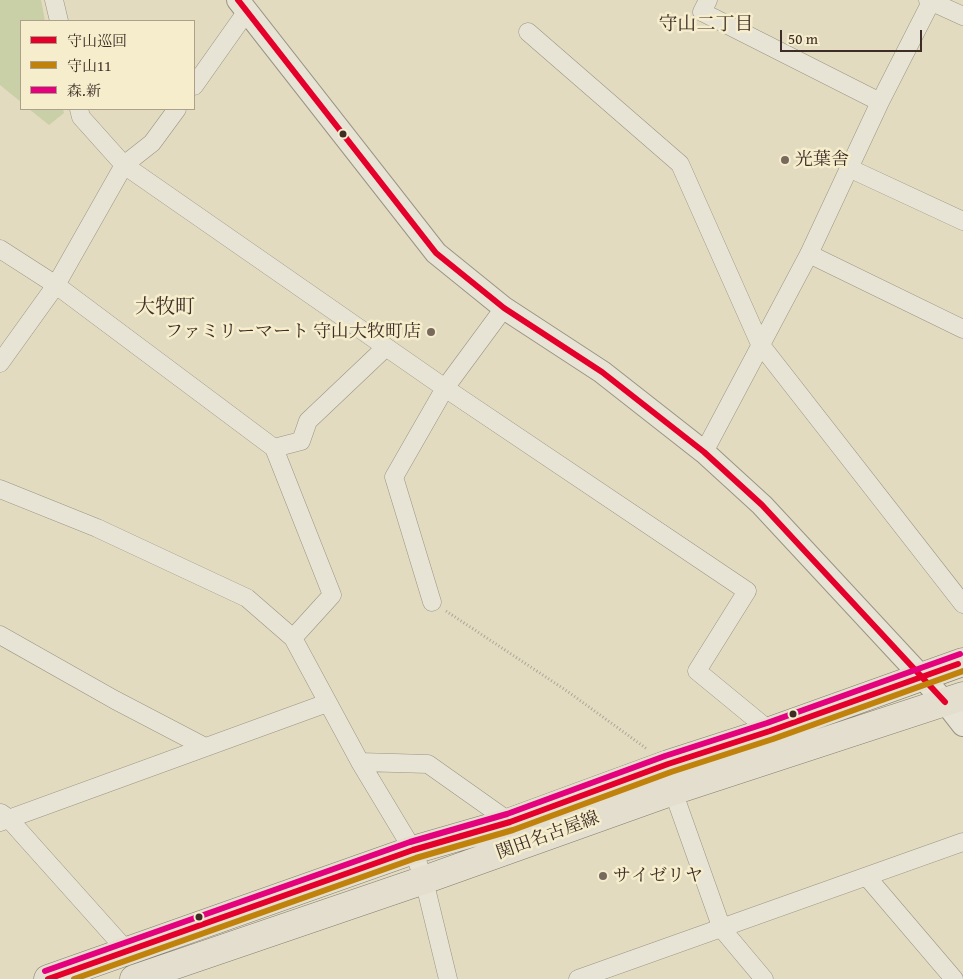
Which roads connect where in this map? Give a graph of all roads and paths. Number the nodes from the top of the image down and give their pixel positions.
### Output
1 (54, 0) edge
2 (708, 0) edge
3 (931, 0) edge
4 (242, 5) edge
5 (963, 16) edge
6 (59, 20) edge
7 (528, 32) dead end
8 (195, 84) edge
9 (880, 102) junction
10 (79, 110) edge
11 (176, 110) edge
12 (124, 165) junction
13 (850, 169) junction
14 (963, 221) edge
15 (0, 249) edge
16 (809, 254) junction
17 (56, 285) junction
18 (504, 308) junction
19 (963, 328) edge
20 (760, 344) junction
21 (386, 347) junction
22 (0, 363) edge
23 (445, 388) junction
24 (274, 448) junction
25 (704, 452) junction
26 (0, 489) edge
27 (432, 602) joint
28 (963, 604) edge
29 (0, 635) edge
30 (293, 638) junction
31 (963, 662) edge
32 (922, 678) junction
33 (954, 699) edge
34 (327, 703) junction
35 (963, 725) edge
36 (770, 731) junction
37 (205, 747) junction
38 (360, 762) junction
39 (668, 764) junction
40 (673, 791) junction
41 (3, 818) edge
42 (510, 822) junction
43 (963, 842) edge
44 (413, 850) junction
45 (868, 877) junction
46 (424, 880) junction
47 (722, 929) junction
48 (127, 951) junction
49 (140, 978) edge
50 (48, 979) edge
51 (448, 979) edge
52 (578, 979) edge
53 (764, 979) edge
54 (954, 979) edge

1 - 6 street
2 - 9 street
3 - 5 street
3 - 9 street
4 - 8 street
4 - 18 street
7 - 20 street
9 - 13 street
10 - 12 street
11 - 12 street
12 - 17 street
12 - 21 street
13 - 14 street
13 - 16 street
15 - 17 street
16 - 19 street
16 - 20 street
17 - 22 street
17 - 24 street
18 - 23 street
18 - 25 street
20 - 25 street
20 - 28 street
21 - 23 street
21 - 24 street
23 - 27 street
23 - 36 street
24 - 30 street
25 - 32 street
26 - 30 street
27 - 39 path
29 - 37 street
30 - 34 street
31 - 32 main road, 関田名古屋線
32 - 33 street
32 - 36 main road, 関田名古屋線
33 - 35 street
33 - 40 main road, 関田名古屋線
34 - 37 street
34 - 38 street
36 - 39 main road, 関田名古屋線
37 - 41 street
38 - 42 street
38 - 44 street
39 - 42 main road, 関田名古屋線
40 - 46 main road, 関田名古屋線
40 - 47 street
41 - 48 street
42 - 44 main road, 関田名古屋線
43 - 45 street
44 - 46 street
44 - 48 main road, 関田名古屋線
45 - 47 street
45 - 54 street
46 - 49 main road, 関田名古屋線
46 - 51 street
47 - 52 street
47 - 53 street
48 - 50 main road, 関田名古屋線

